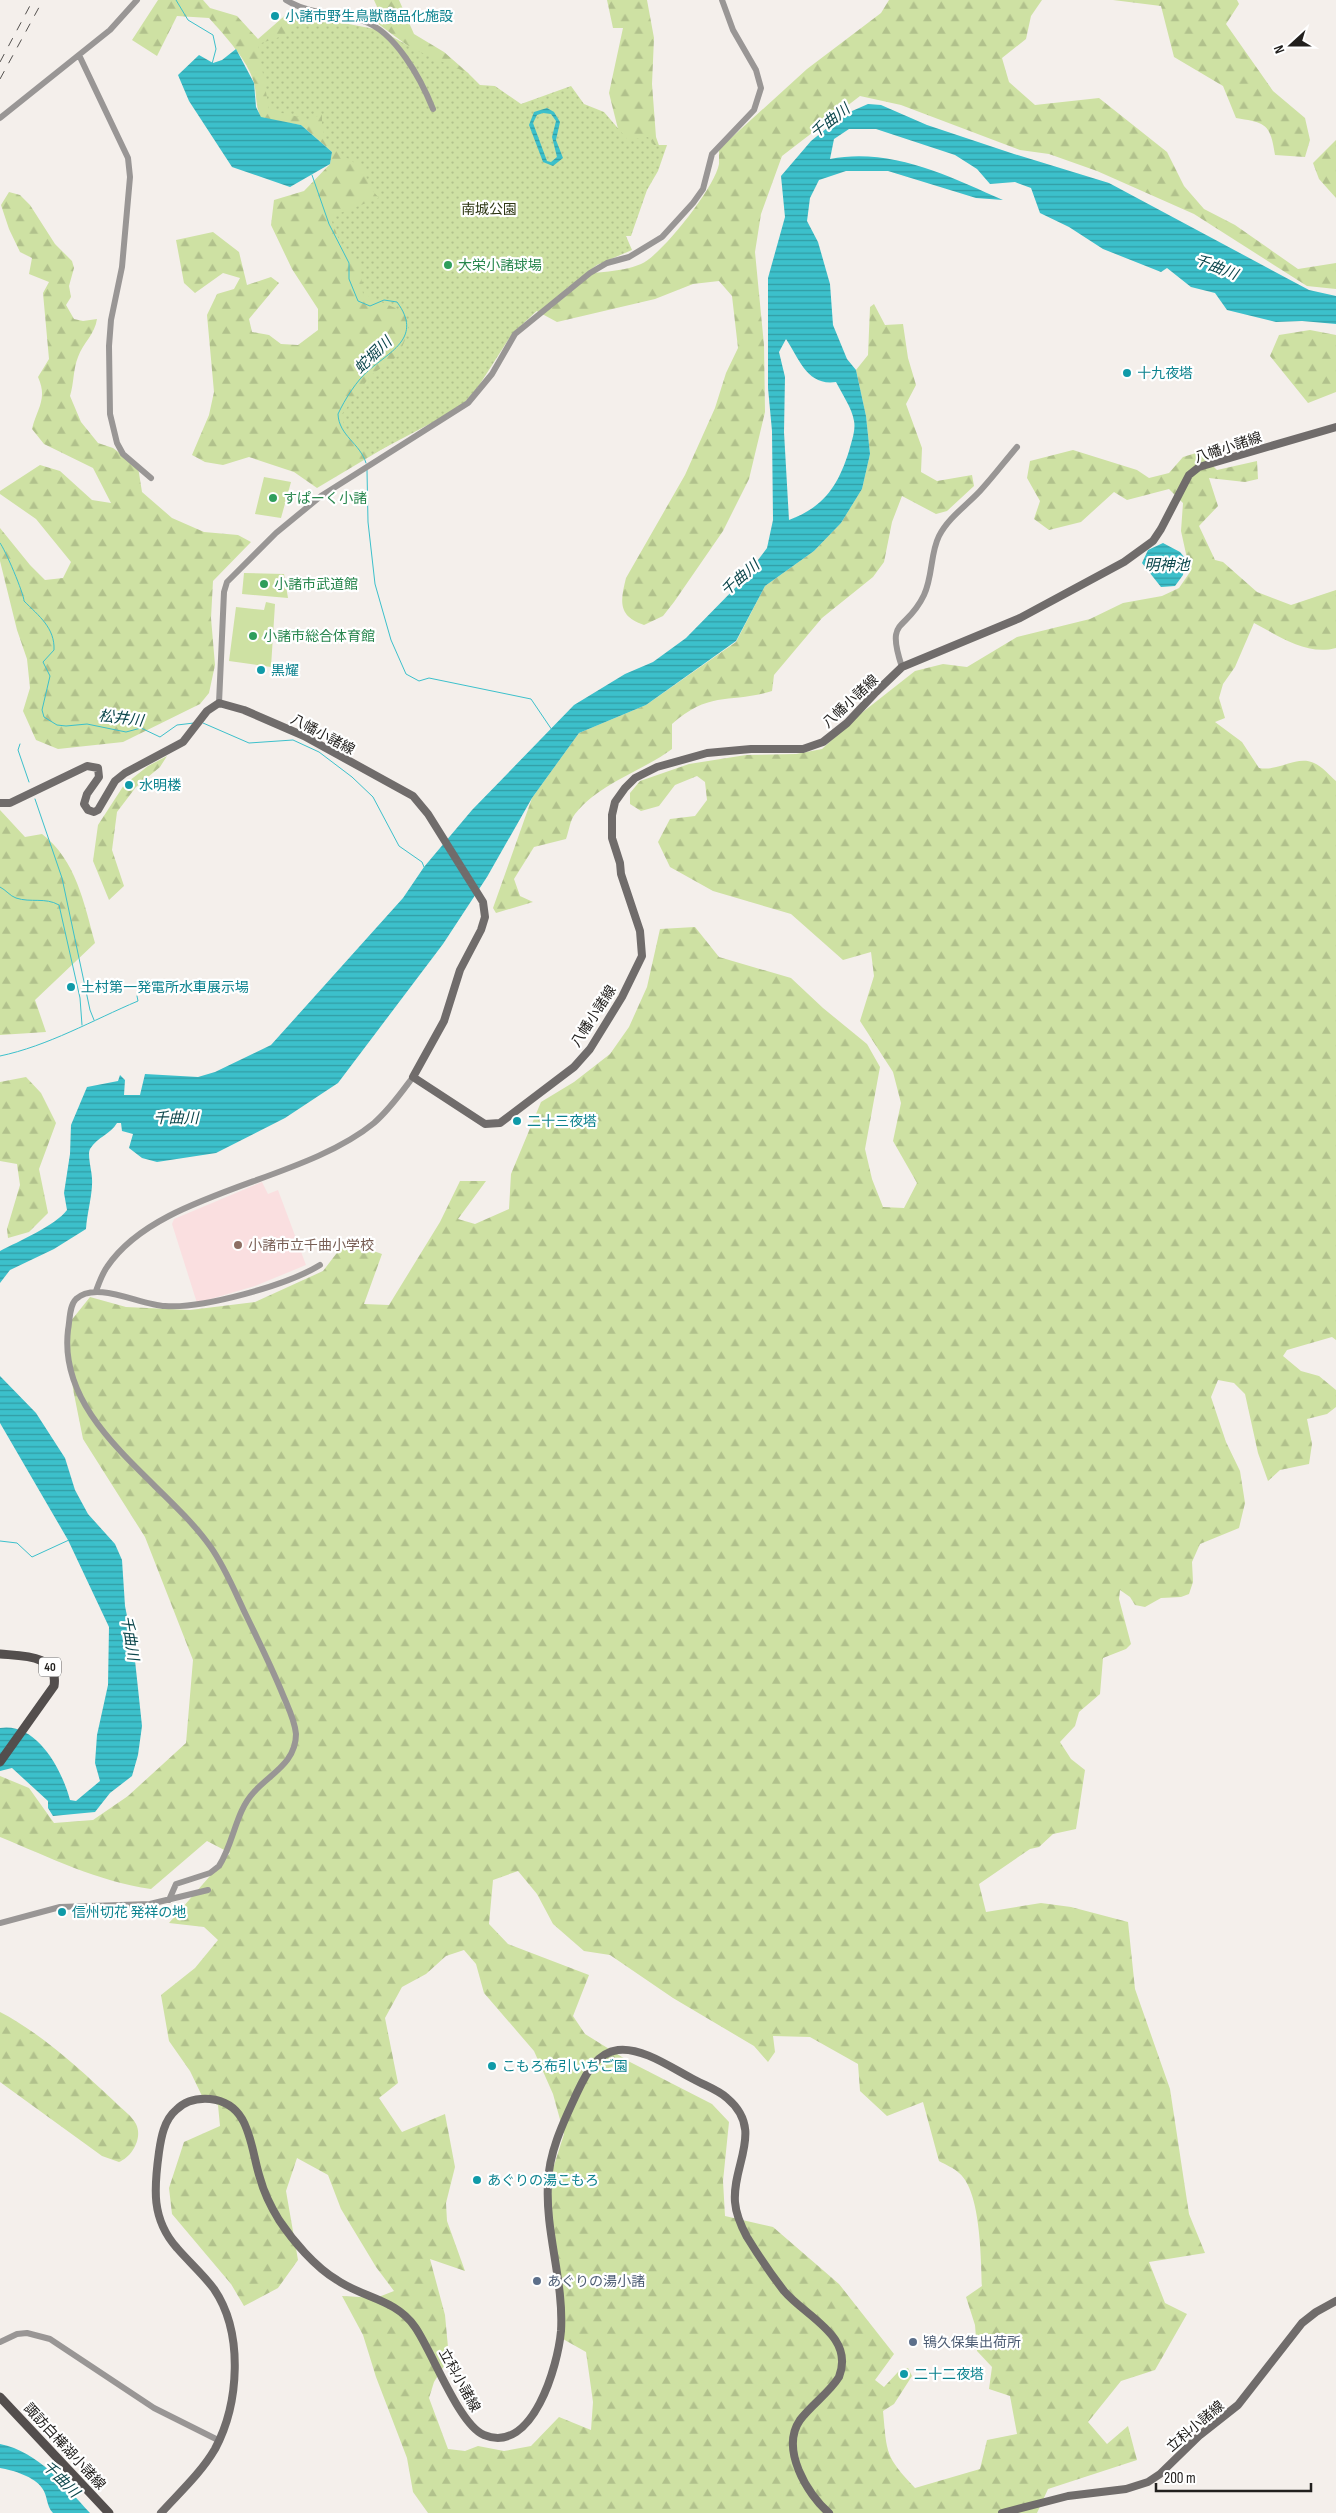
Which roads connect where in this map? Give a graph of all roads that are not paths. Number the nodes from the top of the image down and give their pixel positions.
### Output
1 (136, 0) edge
2 (286, 0) edge
3 (722, 0) edge
4 (79, 56) junction
5 (433, 109) dead end
6 (0, 118) edge
7 (1336, 427) edge
8 (1017, 447) dead end
9 (151, 478) dead end
10 (902, 667) junction
11 (218, 703) junction
12 (0, 804) edge
13 (413, 1076) junction
14 (320, 1265) dead end
15 (96, 1291) junction
16 (0, 1654) edge
17 (0, 1762) edge
18 (208, 1890) dead end
19 (168, 1900) junction
20 (0, 1923) edge
21 (1336, 2301) edge
22 (0, 2342) edge
23 (0, 2397) edge
24 (218, 2440) junction
25 (109, 2513) edge
26 (161, 2513) edge
27 (829, 2513) edge
28 (1002, 2513) edge

1 - 4 street
2 - 5 street
3 - 11 street
4 - 6 street
4 - 9 street
7 - 10 main road, 八幡小諸線
8 - 10 street
10 - 13 main road, 八幡小諸線
11 - 12 main road
11 - 13 main road, 八幡小諸線
13 - 15 street
14 - 15 street
15 - 19 street
16 - 17 main road, 40
18 - 19 street
19 - 20 street
21 - 28 main road, 立科小諸線
22 - 24 street
23 - 25 main road, 諏訪白樺湖小諸線
24 - 26 main road, 立科小諸線
24 - 27 main road, 立科小諸線

